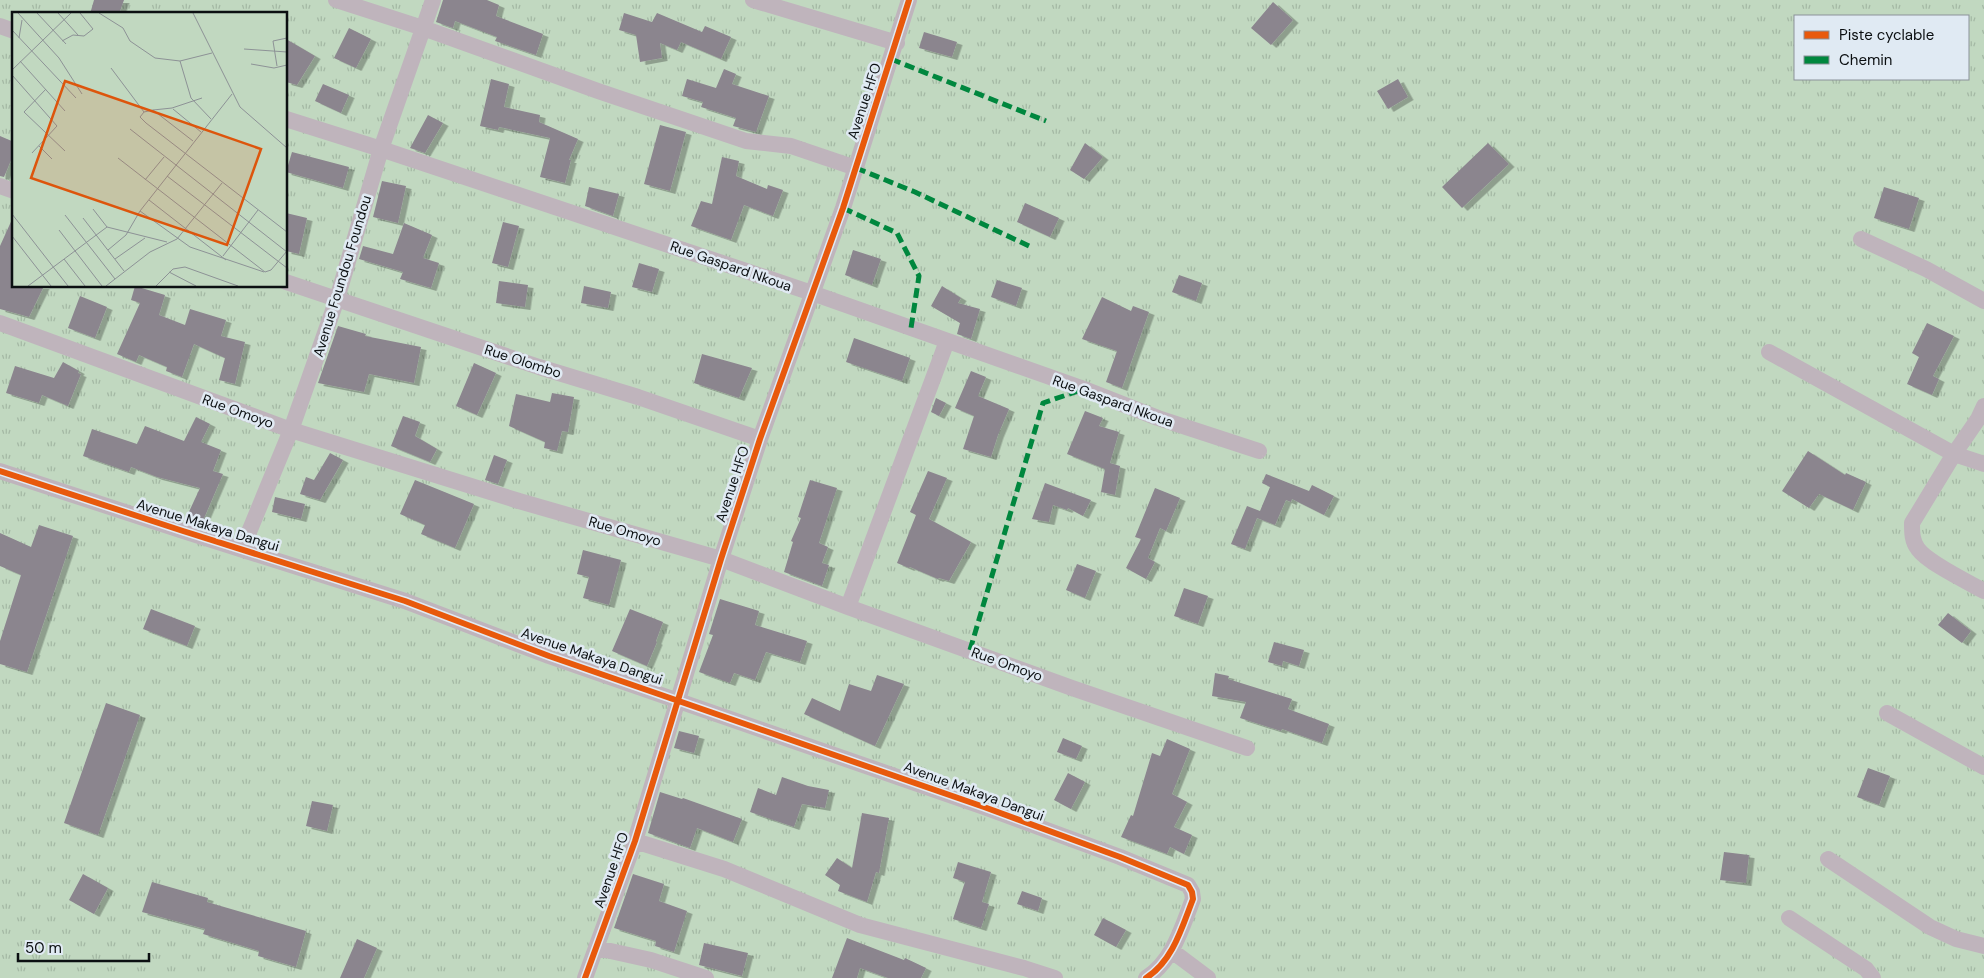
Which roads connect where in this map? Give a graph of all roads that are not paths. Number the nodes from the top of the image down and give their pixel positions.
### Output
1 (336, 0) edge
2 (433, 0) edge
3 (753, 0) edge
4 (910, 0) edge
5 (0, 26) edge
6 (423, 28) junction
7 (12, 30) edge
8 (897, 42) junction
9 (288, 120) edge
10 (381, 149) junction
11 (856, 168) junction
12 (0, 186) edge
13 (12, 190) edge
14 (1861, 240) dead end
15 (288, 283) edge
16 (812, 294) junction
17 (337, 299) junction
18 (1984, 301) edge
19 (0, 323) edge
20 (947, 341) junction
21 (1769, 352) dead end
22 (1984, 406) edge
23 (291, 430) junction
24 (760, 439) junction
25 (1259, 451) dead end
26 (1954, 454) junction
27 (1984, 464) edge
28 (0, 471) edge
29 (242, 549) junction
30 (721, 559) junction
31 (1984, 591) edge
32 (848, 607) junction
33 (678, 699) junction
34 (1887, 713) dead end
35 (1247, 748) dead end
36 (1984, 767) edge
37 (635, 841) junction
38 (1828, 859) dead end
39 (1789, 918) dead end
40 (1984, 946) edge
41 (597, 948) junction
42 (1172, 951) junction
43 (585, 978) edge
44 (706, 978) edge
45 (1055, 978) edge
46 (1146, 978) edge
47 (1208, 978) edge
48 (1873, 978) edge

1 - 6 street
2 - 6 street, Avenue Foundou Foundou
3 - 8 street
4 - 8 street, Avenue HFO
5 - 7 street
6 - 10 street, Avenue Foundou Foundou
6 - 11 street
8 - 11 street, Avenue HFO
9 - 10 street, Rue Gaspard Nkoua
10 - 16 street, Rue Gaspard Nkoua
10 - 17 street, Avenue Foundou Foundou
11 - 16 street, Avenue HFO
12 - 13 street
14 - 18 street
15 - 17 street, Rue Olombo
16 - 20 street, Rue Gaspard Nkoua
16 - 24 street, Avenue HFO
17 - 23 street, Avenue Foundou Foundou
17 - 24 street, Rue Olombo
19 - 23 street, Rue Omoyo
20 - 25 street, Rue Gaspard Nkoua
20 - 32 street
21 - 26 street
22 - 26 street
23 - 29 street, Avenue Foundou Foundou
23 - 30 street, Rue Omoyo
24 - 30 street, Avenue HFO
26 - 27 street
26 - 31 street
28 - 29 street, Avenue Makaya Dangui
29 - 33 street, Avenue Makaya Dangui
30 - 32 street, Rue Omoyo
30 - 33 street, Avenue HFO
32 - 35 street, Rue Omoyo
33 - 37 street, Avenue HFO
33 - 42 street, Avenue Makaya Dangui
34 - 36 street
37 - 41 street, Avenue HFO
37 - 45 street
38 - 40 street
39 - 48 street
41 - 43 street, Avenue HFO
41 - 44 street
42 - 46 street
42 - 47 street

